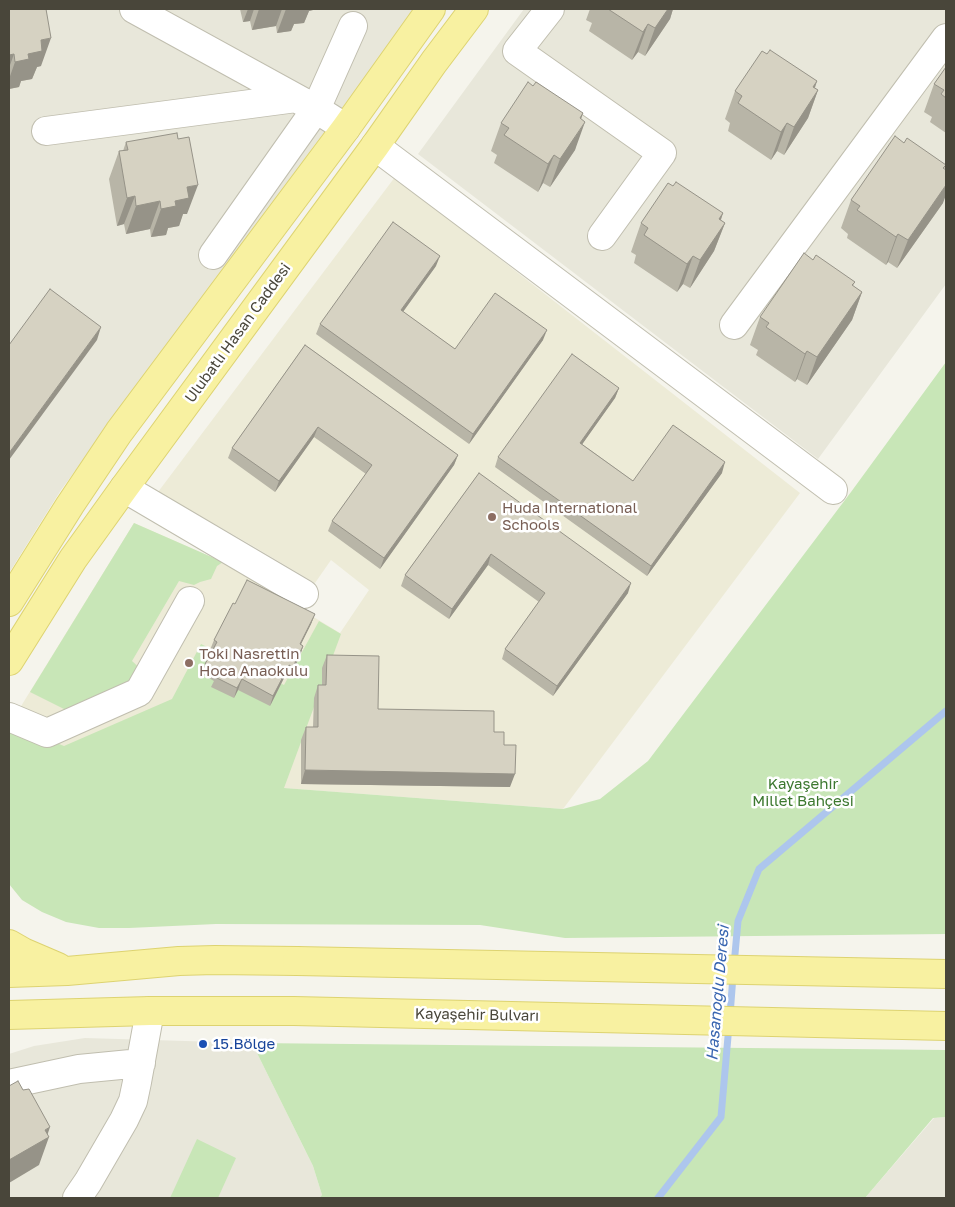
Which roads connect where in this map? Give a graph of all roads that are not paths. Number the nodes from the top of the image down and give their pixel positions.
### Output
1 (134, 9) edge
2 (431, 9) edge
3 (474, 9) edge
4 (550, 9) edge
5 (353, 26) dead end
6 (946, 38) edge
7 (306, 104) junction
8 (346, 128) junction
9 (46, 131) dead end
10 (375, 146) junction
11 (602, 236) dead end
12 (213, 255) dead end
13 (734, 325) dead end
14 (124, 488) junction
15 (834, 490) dead end
16 (304, 594) dead end
17 (190, 601) dead end
18 (9, 602) edge
19 (9, 662) edge
20 (9, 716) edge
21 (9, 944) edge
22 (67, 971) junction
23 (9, 972) edge
24 (946, 974) edge
25 (150, 1011) junction
26 (9, 1015) edge
27 (946, 1026) edge
28 (140, 1064) junction
29 (9, 1084) edge
30 (77, 1198) edge

1 - 7 lane
2 - 8 main road
3 - 10 main road, Ulubatlı Hasan Caddesi
4 - 11 lane
5 - 7 lane
6 - 13 lane
7 - 8 lane
7 - 9 lane
7 - 12 lane
8 - 18 main road
10 - 14 main road, Ulubatlı Hasan Caddesi
10 - 15 lane
14 - 16 lane
14 - 19 main road, Ulubatlı Hasan Caddesi
17 - 20 lane
21 - 22 main road
22 - 23 main road
22 - 24 main road, bridge
25 - 26 main road, Kayaşehir Bulvarı
25 - 27 main road, Kayaşehir Bulvarı
25 - 28 lane
28 - 29 lane
28 - 30 lane

